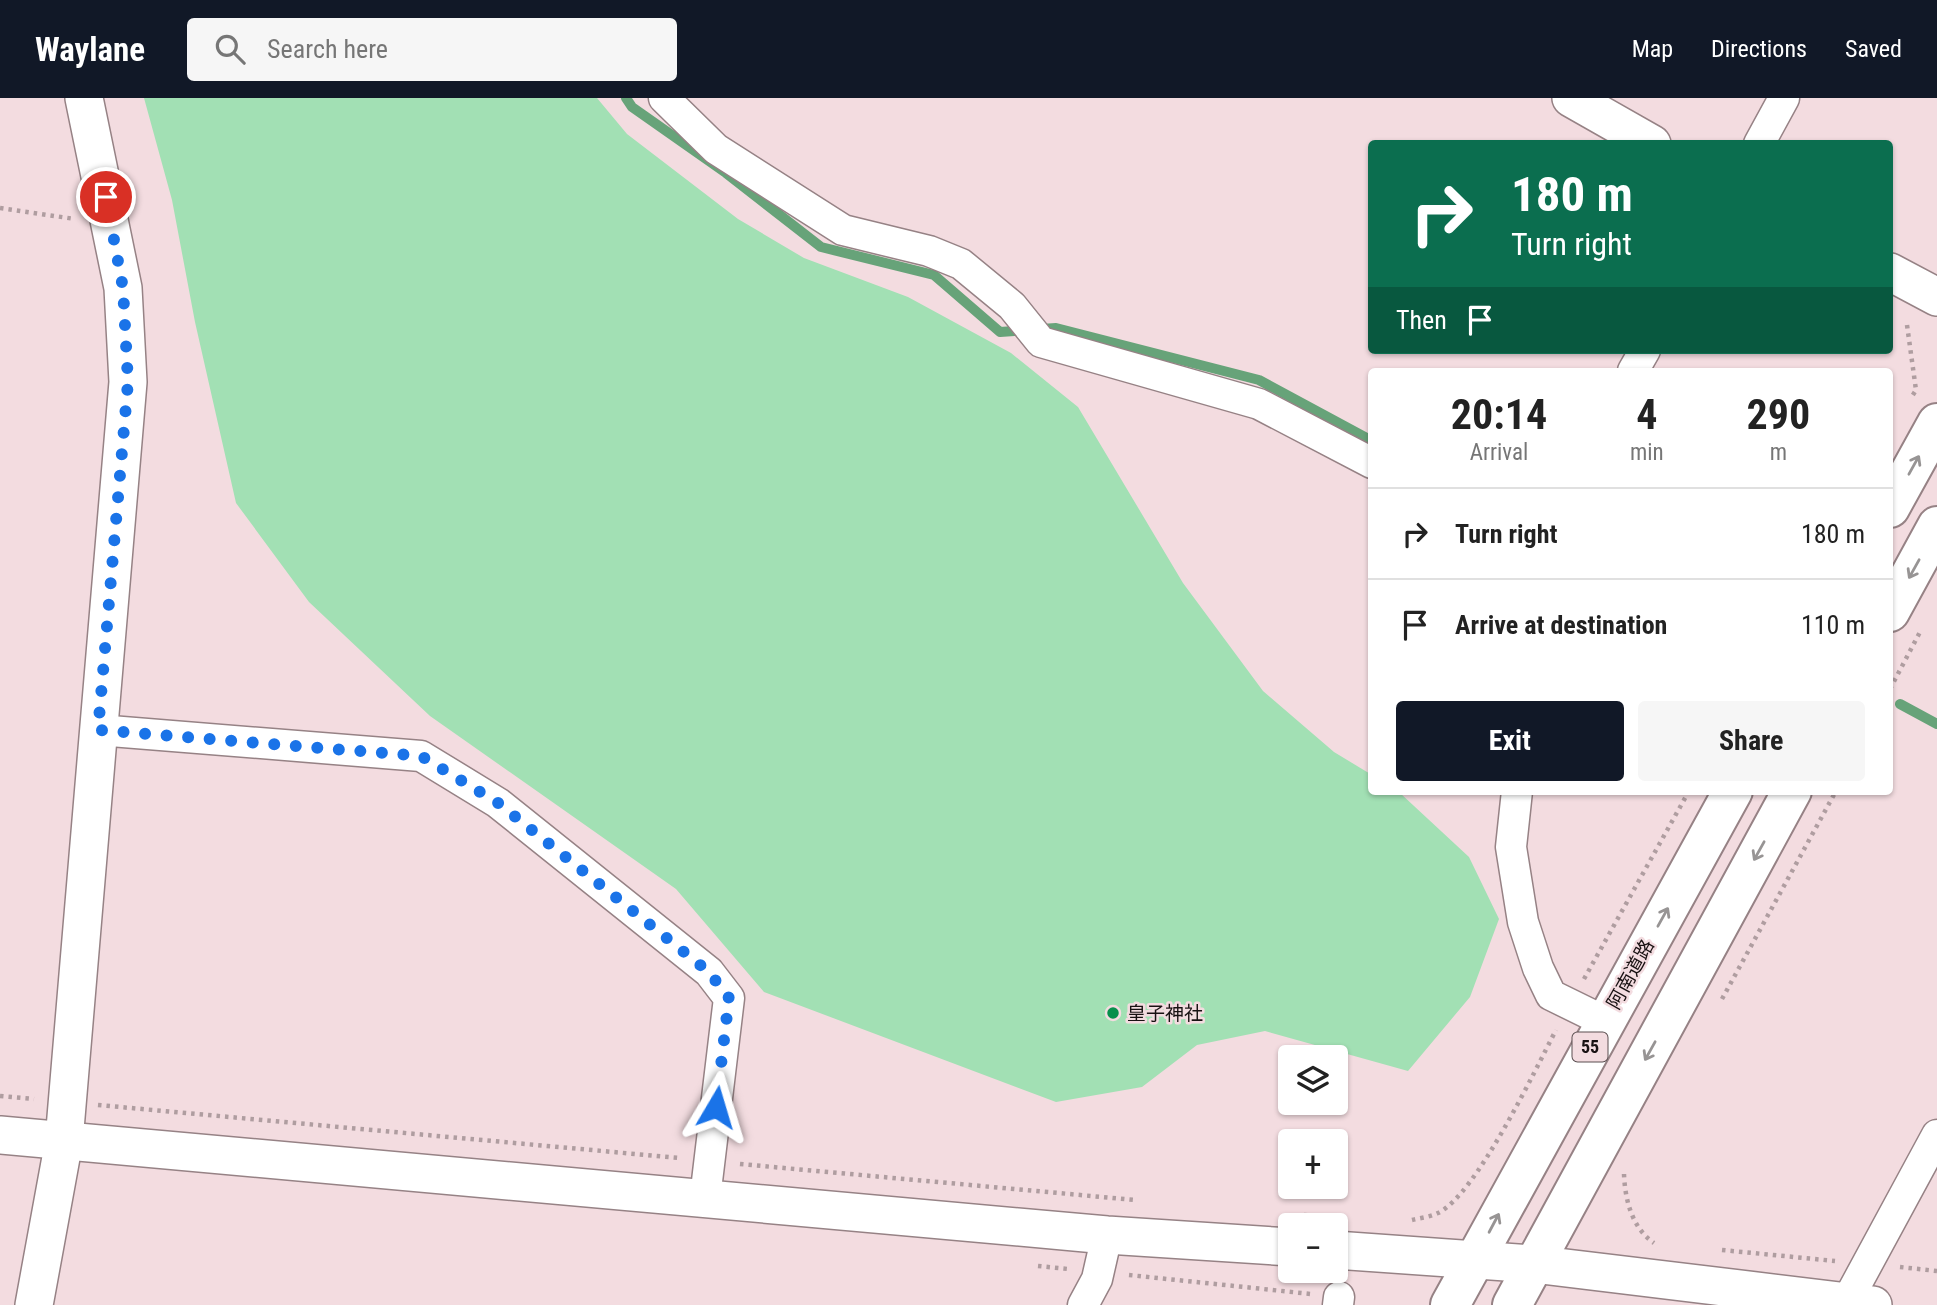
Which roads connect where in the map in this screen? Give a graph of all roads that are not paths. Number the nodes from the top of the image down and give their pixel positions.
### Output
1 (84, 98) edge
2 (664, 98) edge
3 (1571, 98) edge
4 (1784, 98) edge
5 (1645, 140) edge
6 (1761, 140) edge
7 (1893, 274) edge
8 (1937, 297) edge
9 (1923, 412) edge
10 (1368, 461) edge
11 (1893, 499) edge
12 (1937, 526) edge
13 (1908, 617) edge
14 (98, 730) junction
15 (1517, 795) edge
16 (1731, 795) edge
17 (1790, 795) edge
18 (1604, 1021) junction
19 (0, 1135) edge
20 (1937, 1135) edge
21 (64, 1140) junction
22 (705, 1198) junction
23 (1107, 1235) junction
24 (1278, 1246) edge
25 (1348, 1251) edge
26 (1475, 1260) junction
27 (1533, 1265) junction
28 (1855, 1304) edge
29 (34, 1305) edge
30 (1083, 1305) edge
31 (1450, 1305) edge
32 (1511, 1305) edge

1 - 14 street
2 - 10 street
3 - 5 street
4 - 6 street
7 - 8 street
11 -> 9 highway
12 -> 13 highway
14 - 21 street
14 - 22 street
15 - 18 street
18 -> 16 highway, 阿南道路 / 55
17 -> 27 highway
26 -> 18 highway, 阿南道路 / 55
19 - 21 street
20 - 28 street
21 - 22 street
21 - 29 street
22 - 23 street
23 - 24 street
23 - 30 street
25 - 26 street
26 - 27 street
26 - 31 highway, 阿南道路 / 55
27 - 28 street
27 - 32 highway

